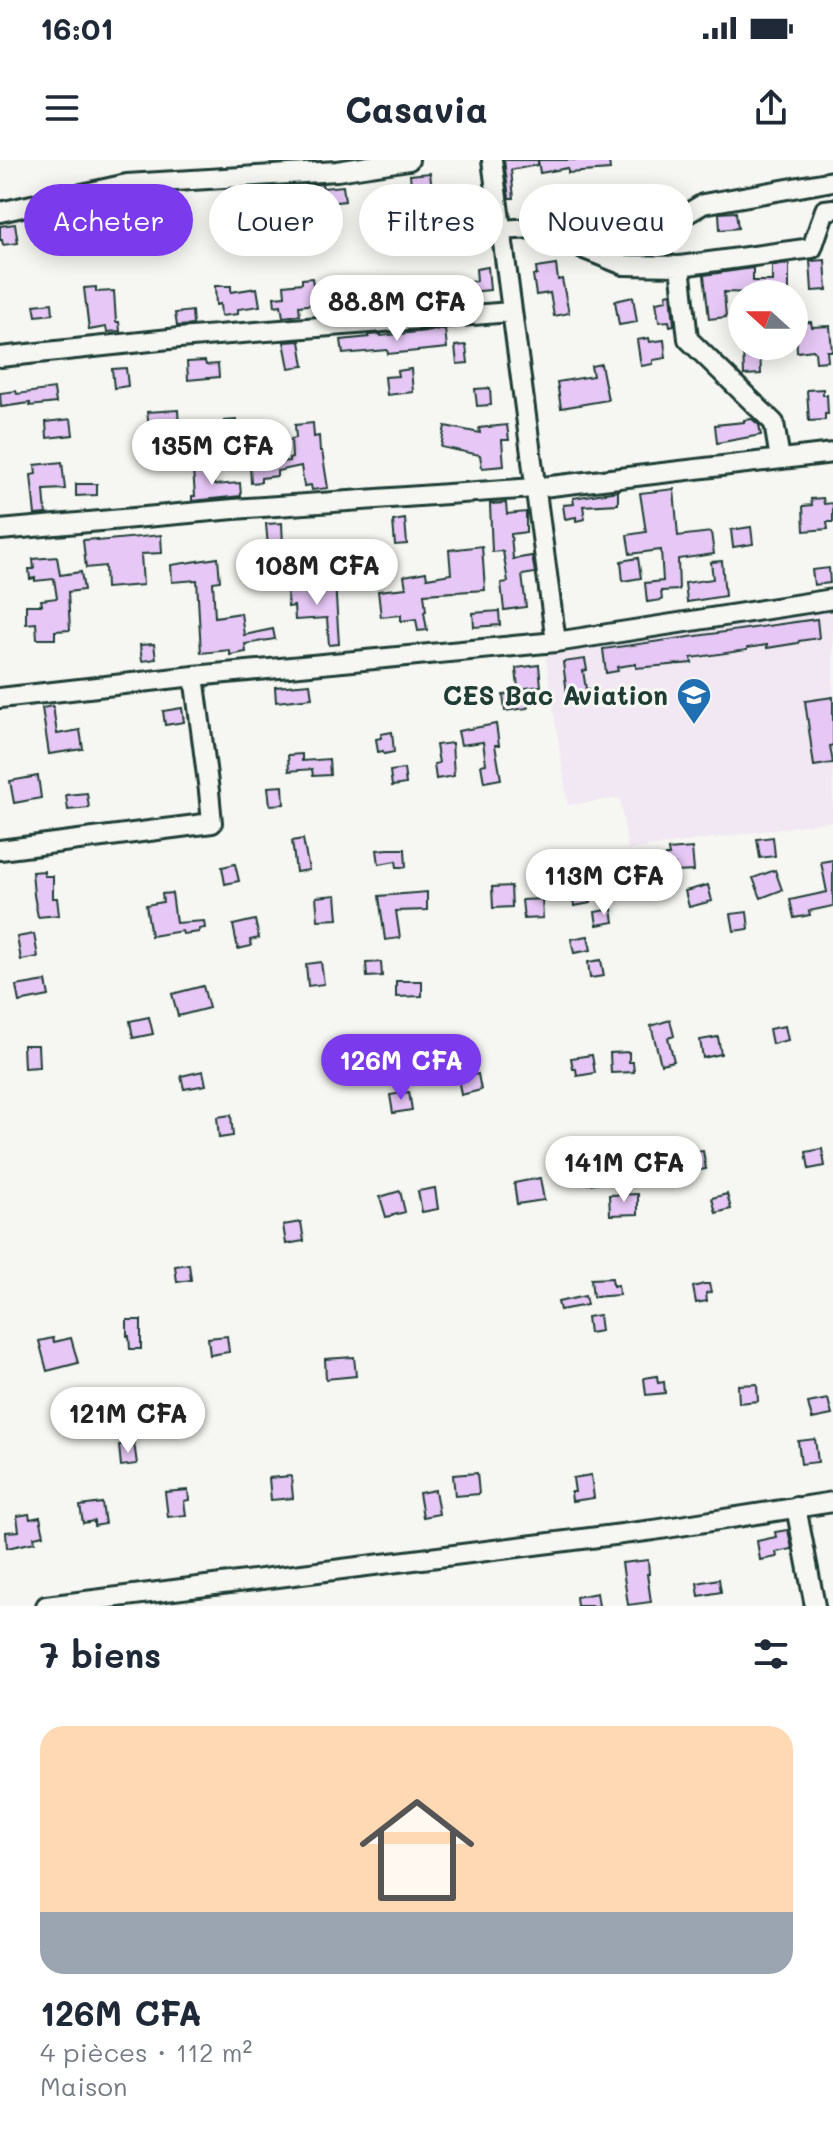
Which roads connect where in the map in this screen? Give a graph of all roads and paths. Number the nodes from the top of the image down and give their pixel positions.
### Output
1 (409, 160) edge
2 (492, 160) edge
3 (335, 166) edge
4 (833, 181) edge
5 (495, 184) edge
6 (833, 209) edge
7 (693, 210) edge
8 (0, 212) edge
9 (503, 246) edge
10 (603, 256) edge
11 (680, 266) junction
12 (511, 312) junction
13 (0, 357) edge
14 (833, 453) edge
15 (780, 459) junction
16 (534, 488) junction
17 (0, 530) edge
18 (833, 599) edge
19 (556, 642) junction
20 (194, 676) junction
21 (0, 698) edge
22 (0, 850) edge
23 (833, 1502) edge
24 (796, 1507) junction
25 (46, 1606) edge
26 (815, 1606) edge

1 - 3 street
2 - 5 street
3 - 8 street
4 - 7 street
6 - 11 street
9 - 12 street
10 - 11 street
11 - 15 street
12 - 13 street
12 - 16 street
14 - 15 street
15 - 16 street
16 - 17 street
16 - 19 street
18 - 19 street
19 - 20 street
20 - 21 street
20 - 22 street
23 - 24 street
24 - 25 street
24 - 26 street

